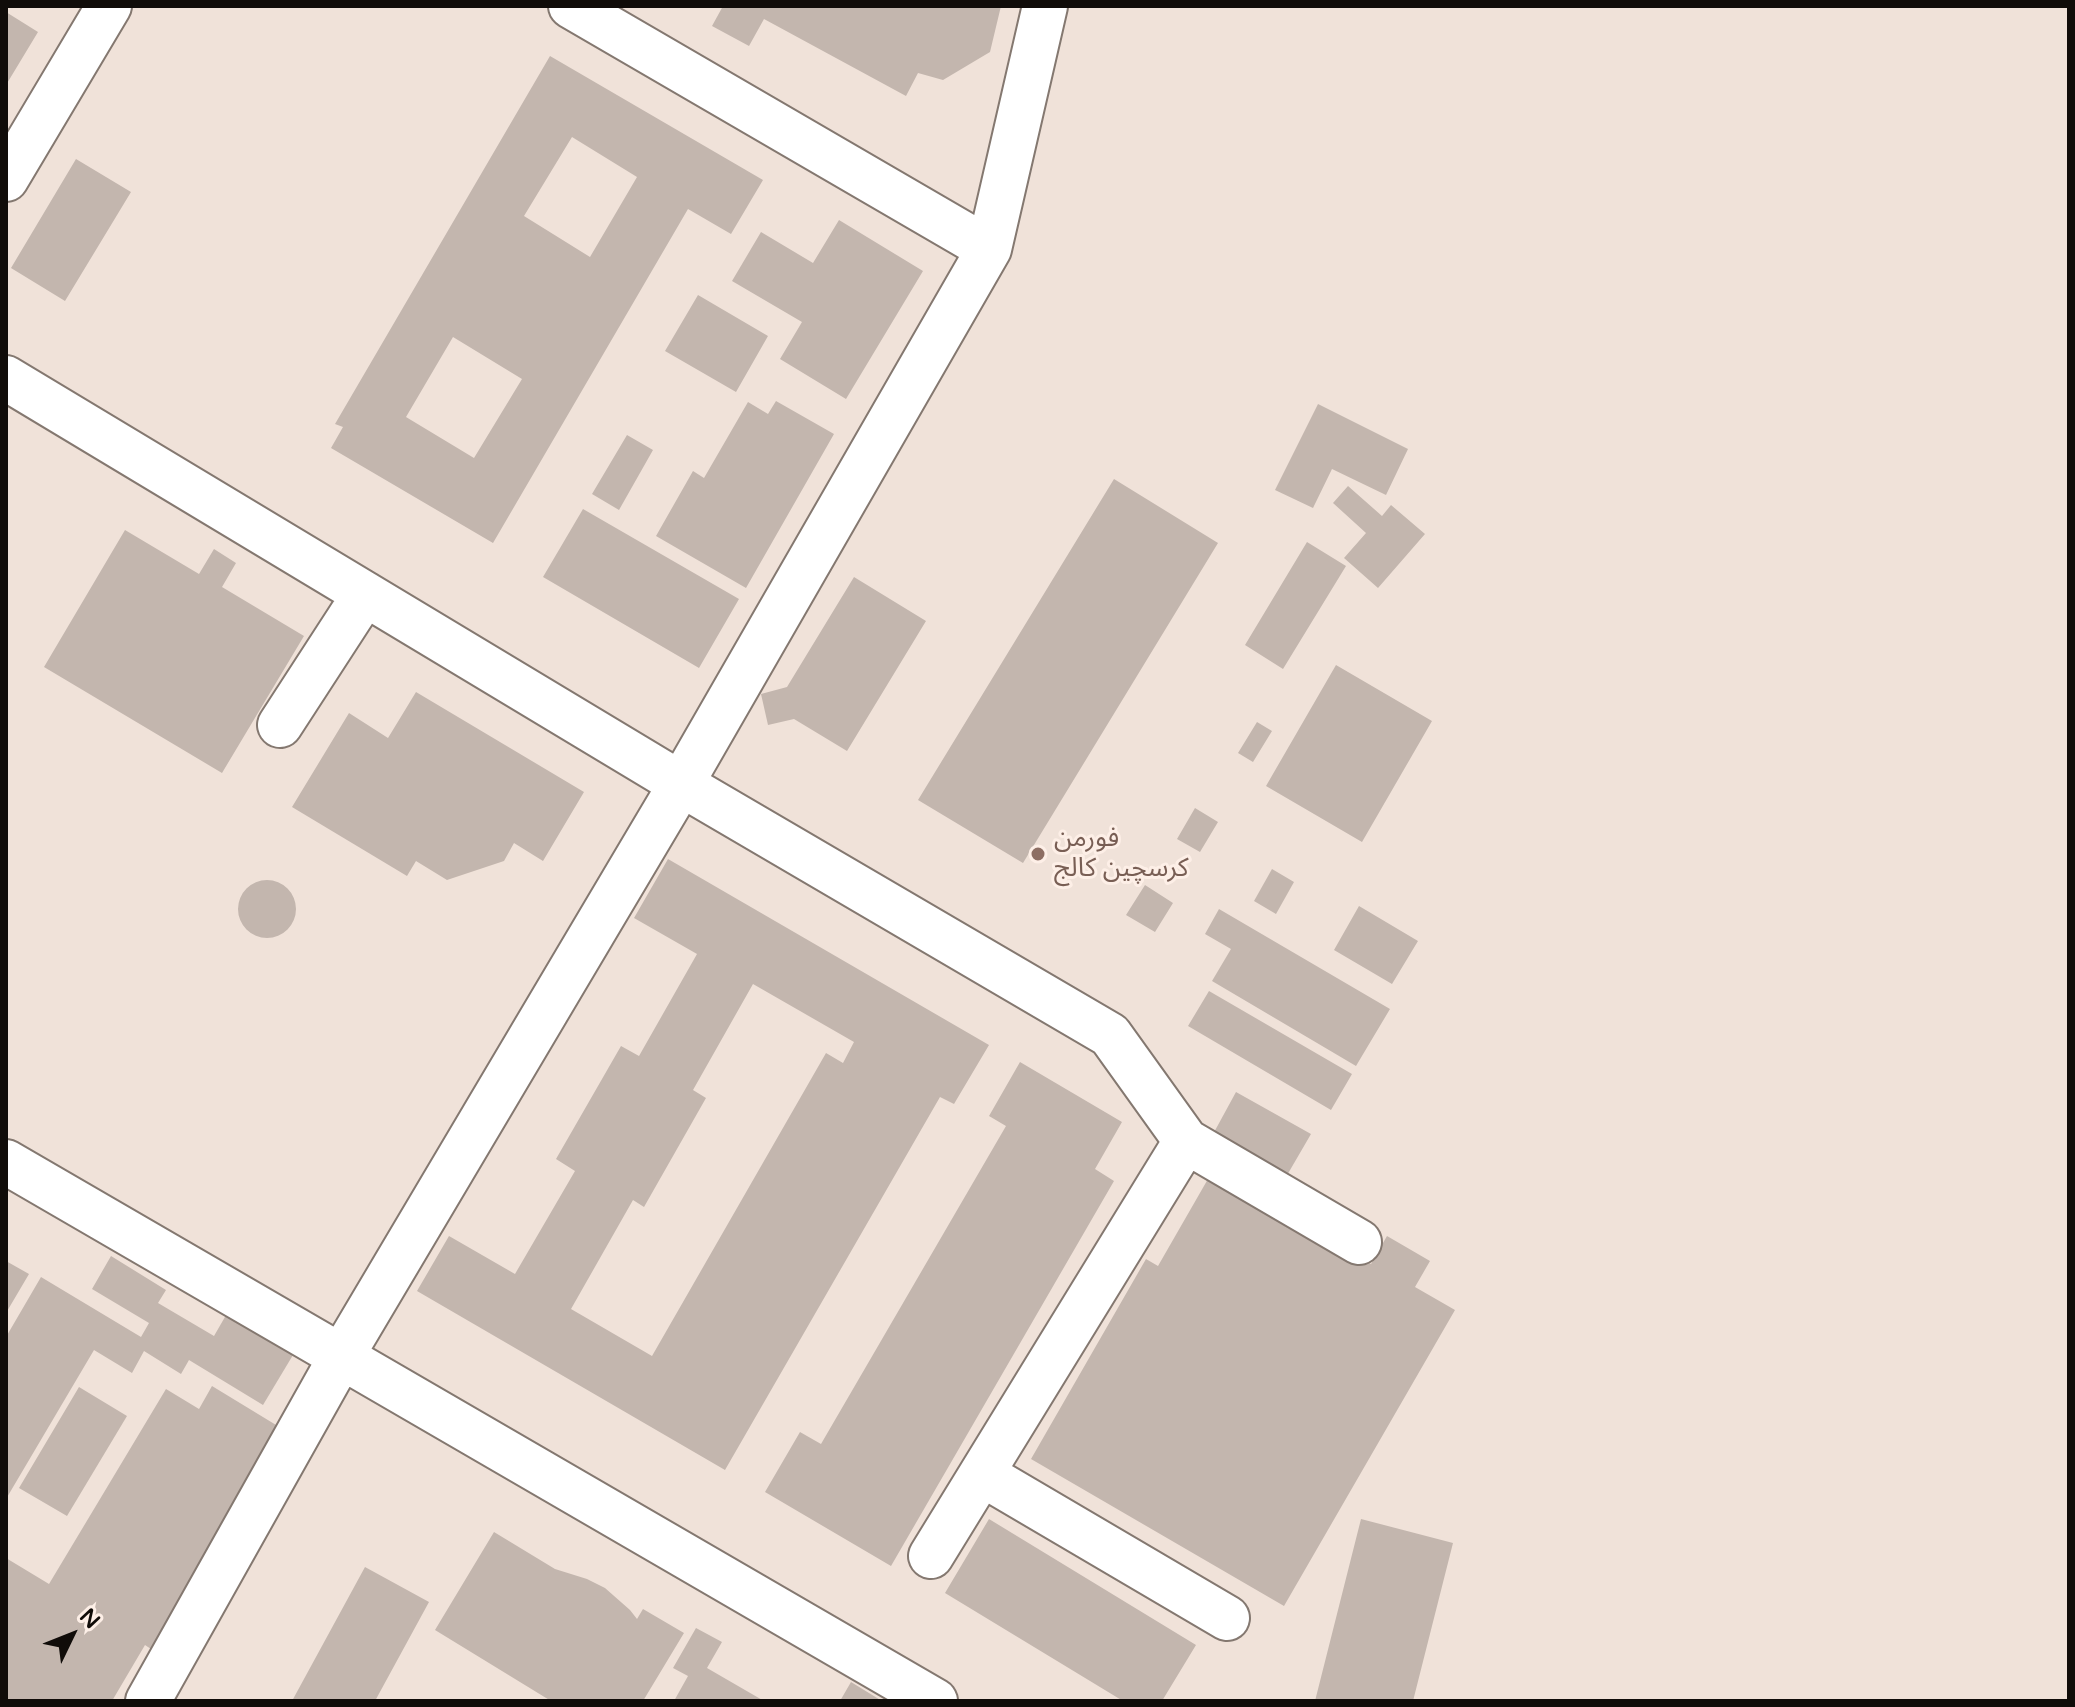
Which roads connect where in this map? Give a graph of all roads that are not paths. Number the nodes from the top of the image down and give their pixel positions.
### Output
1 (109, 6) edge
2 (571, 6) edge
3 (1045, 6) edge
4 (6, 179) edge
5 (989, 249) junction
6 (6, 378) edge
7 (365, 594) junction
8 (280, 725) dead end
9 (681, 784) junction
10 (1186, 1141) junction
11 (6, 1162) edge
12 (1359, 1242) dead end
13 (341, 1357) junction
14 (982, 1474) junction
15 (931, 1556) dead end
16 (1227, 1618) dead end
17 (148, 1701) edge
18 (935, 1701) edge

1 - 4 lane
2 - 5 lane
3 - 5 lane
5 - 9 lane
6 - 7 lane
7 - 8 lane
7 - 9 lane
9 - 10 lane
9 - 13 lane
10 - 12 lane
10 - 14 lane
11 - 13 lane
13 - 17 lane
13 - 18 lane
14 - 15 lane
14 - 16 lane

